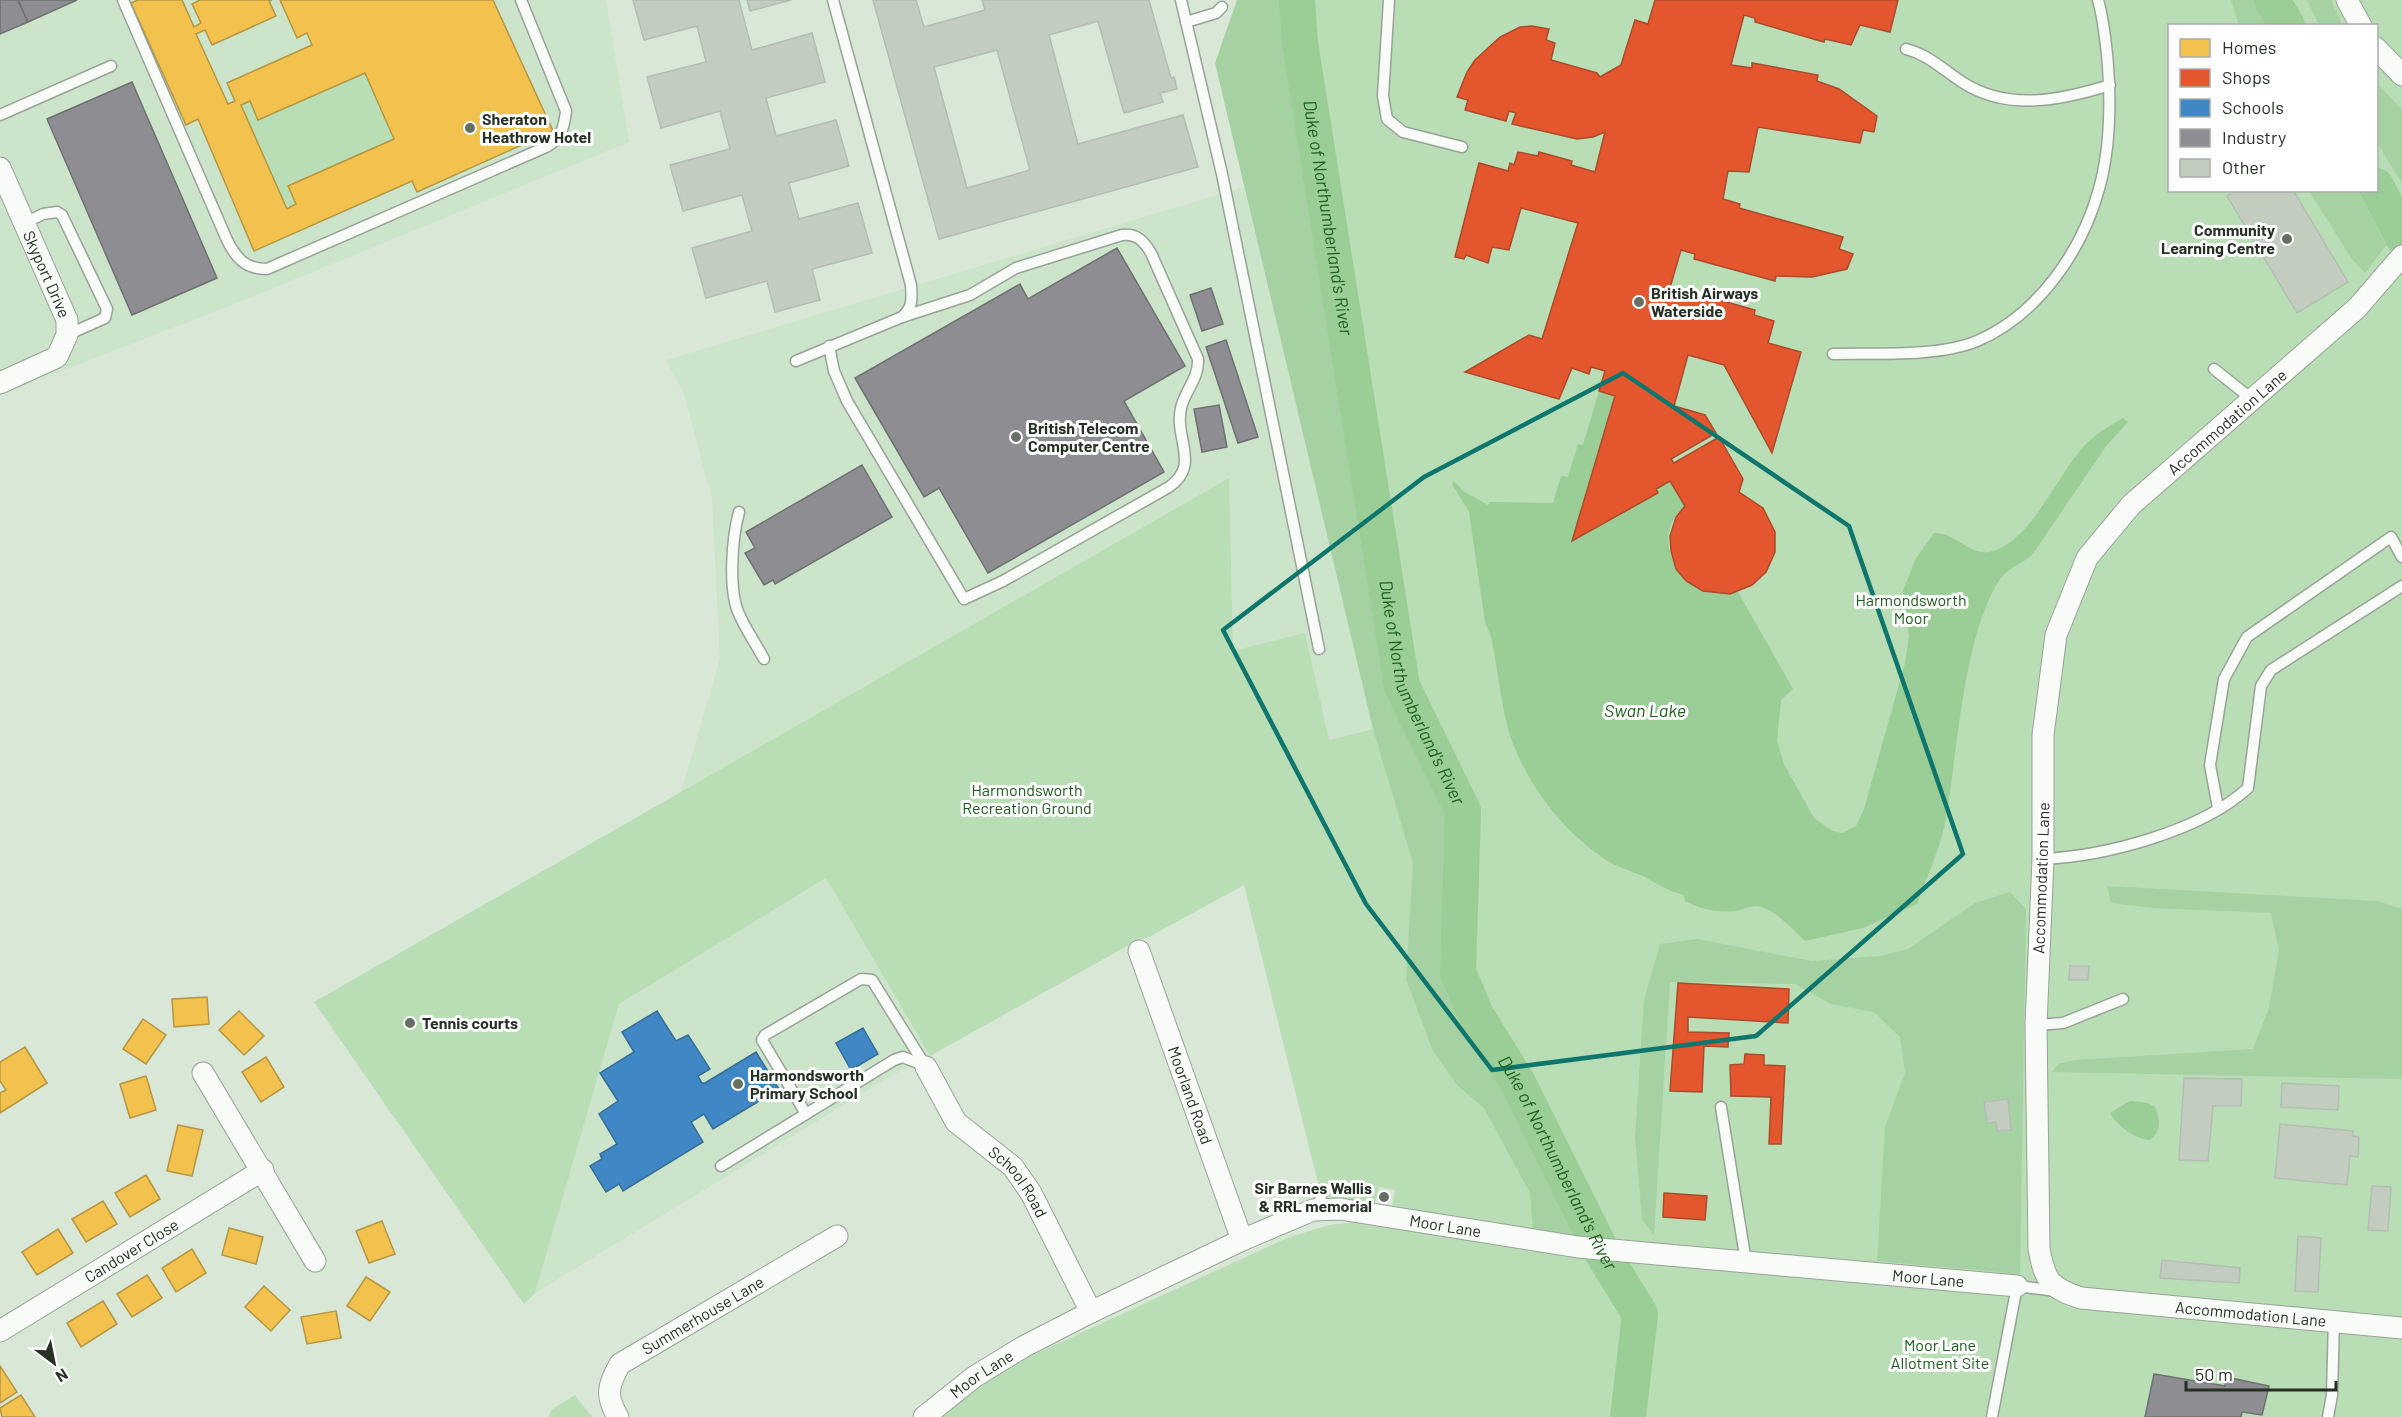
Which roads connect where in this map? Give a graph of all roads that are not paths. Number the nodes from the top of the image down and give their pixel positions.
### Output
1 (123, 0) edge
2 (521, 0) edge
3 (833, 0) edge
4 (1181, 0) edge
5 (1389, 0) edge
6 (2098, 0) edge
7 (2347, 0) edge
8 (1222, 7) dead end
9 (1186, 22) junction
10 (2360, 24) edge
11 (1906, 49) dead end
12 (2378, 50) edge
13 (111, 66) dead end
14 (2402, 75) edge
15 (2110, 85) junction
16 (0, 116) edge
17 (1462, 147) dead end
18 (0, 168) edge
19 (25, 223) junction
20 (2399, 260) edge
21 (902, 317) junction
22 (68, 334) junction
23 (829, 346) junction
24 (1833, 354) dead end
25 (796, 361) dead end
26 (2214, 369) dead end
27 (0, 383) edge
28 (2253, 400) junction
29 (739, 512) dead end
30 (2402, 557) edge
31 (2402, 586) edge
32 (1319, 649) dead end
33 (764, 659) dead end
34 (2218, 808) junction
35 (2043, 859) junction
36 (1139, 951) dead end
37 (2123, 999) dead end
38 (2036, 1025) junction
39 (926, 1067) junction
40 (203, 1073) dead end
41 (1721, 1107) dead end
42 (806, 1114) junction
43 (721, 1166) dead end
44 (263, 1170) junction
45 (837, 1236) dead end
46 (1242, 1240) junction
47 (315, 1261) dead end
48 (1746, 1262) junction
49 (2017, 1286) junction
50 (2061, 1291) junction
51 (1091, 1312) junction
52 (2334, 1321) junction
53 (2402, 1328) edge
54 (0, 1331) edge
55 (618, 1417) edge
56 (924, 1417) edge
57 (1992, 1417) edge
58 (2328, 1417) edge

1 - 2 lane
3 - 21 lane
4 - 9 lane
5 - 17 lane
6 - 15 lane
7 - 10 street
8 - 9 lane
9 - 32 lane
11 - 15 lane
12 - 14 street
13 - 16 lane
15 - 24 lane
18 - 19 street, Skyport Drive
19 - 22 street, Skyport Drive
19 - 22 lane
20 - 28 street, Accommodation Lane
21 - 23 lane
21 - 23 lane
22 - 27 street, Skyport Drive
23 - 25 lane
26 - 28 lane
28 - 35 street, Accommodation Lane
29 - 33 lane
30 - 34 lane
31 - 34 lane
34 - 35 lane
35 - 38 street, Accommodation Lane
36 - 46 street, Moorland Road
37 - 38 lane
38 - 50 street, Accommodation Lane
39 - 42 lane
39 - 42 lane
39 - 51 street, School Road
40 - 44 street
41 - 48 lane
42 - 43 lane
44 - 47 street
44 - 54 street, Candover Close
45 - 55 street, Summerhouse Lane
46 - 48 street, Moor Lane
46 - 51 street, Moor Lane
48 - 49 street, Moor Lane
49 - 50 lane
49 - 57 lane
50 - 52 street, Accommodation Lane
51 - 56 street, Moor Lane
52 - 53 street, Accommodation Lane
52 - 58 lane

